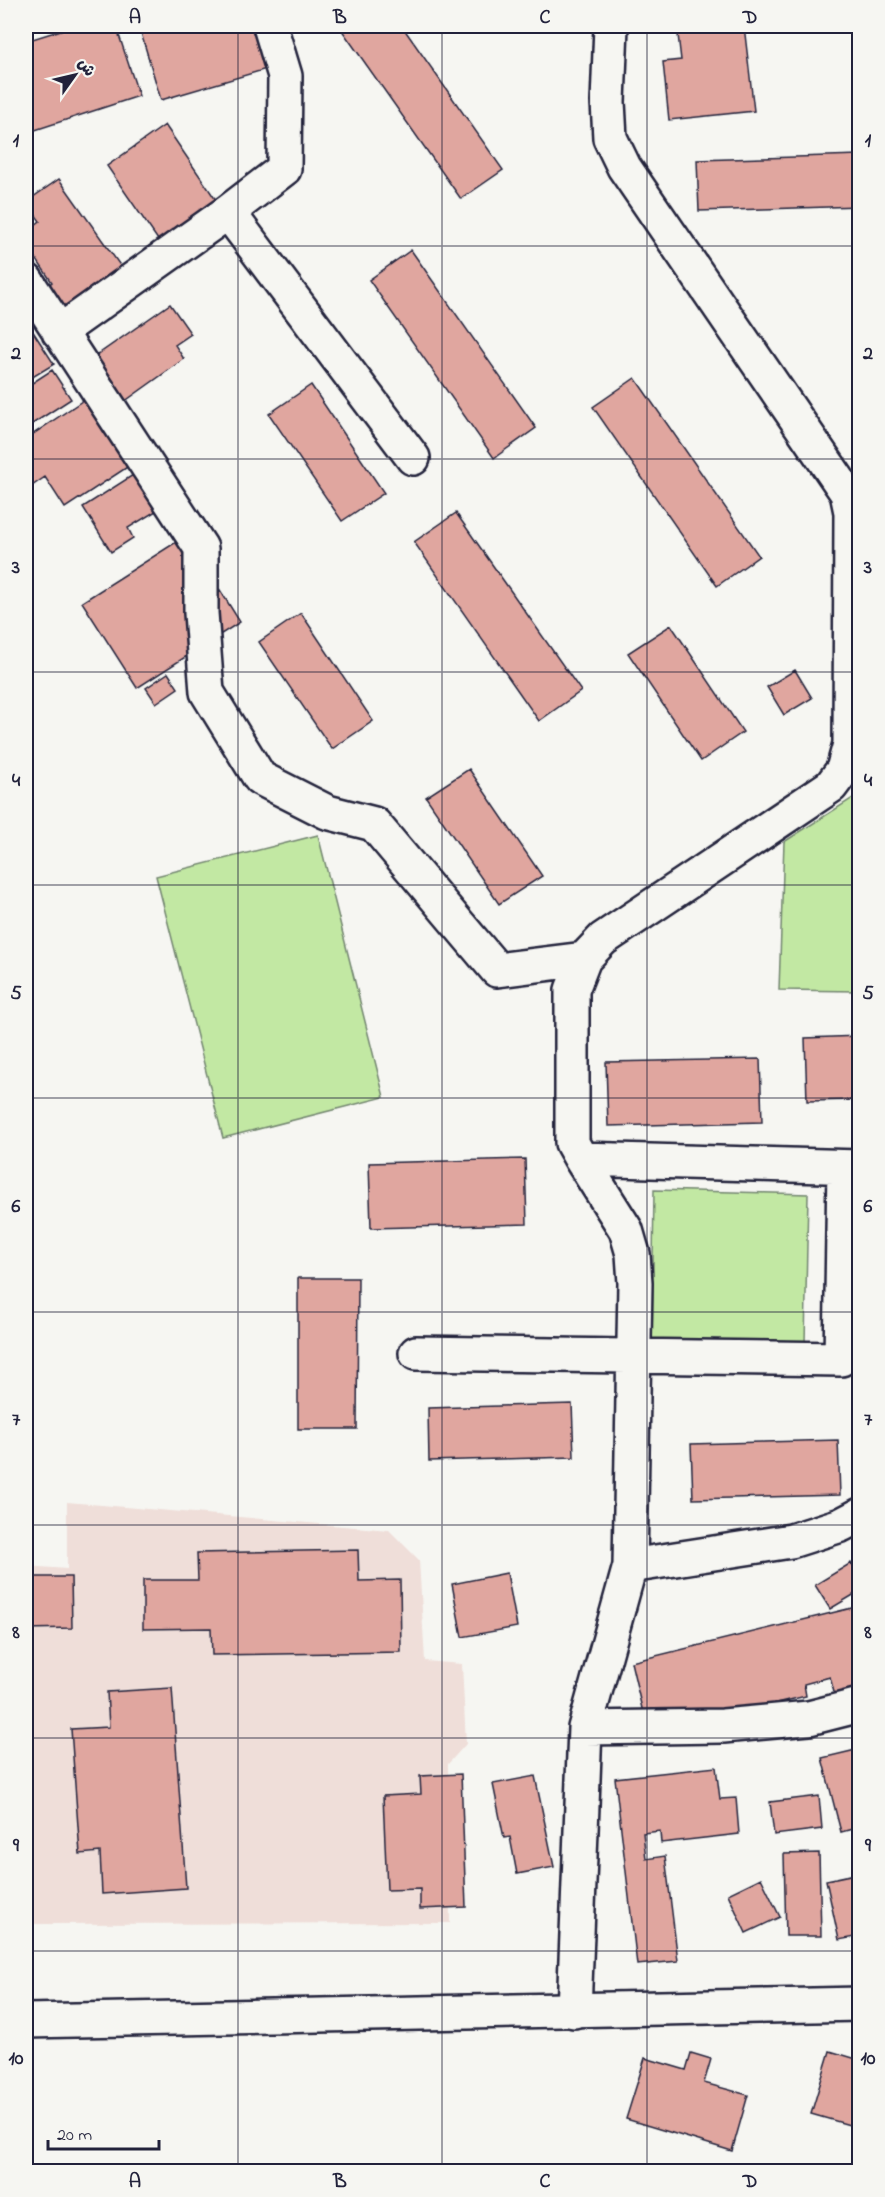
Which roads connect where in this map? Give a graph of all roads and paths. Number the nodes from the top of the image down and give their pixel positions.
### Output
1 (270, 26) edge
2 (611, 26) edge
3 (228, 213) junction
4 (26, 280) edge
5 (59, 332) junction
6 (413, 458) dead end
7 (853, 499) edge
8 (860, 768) edge
9 (831, 786) junction
10 (584, 959) junction
11 (581, 1159) junction
12 (852, 1167) edge
13 (416, 1353) dead end
14 (633, 1355) junction
15 (860, 1515) edge
16 (630, 1566) junction
17 (860, 1705) edge
18 (585, 1728) junction
19 (860, 2004) edge
20 (574, 2011) junction
21 (26, 2021) edge

1 - 3 street
2 - 7 street
3 - 5 street
3 - 6 street
4 - 5 street
5 - 10 street
7 - 9 street
8 - 9 street
9 - 10 street
10 - 11 street
11 - 12 street
11 - 14 street
12 - 14 street
13 - 14 street
14 - 16 street
15 - 16 street
16 - 18 street
17 - 18 street
18 - 20 street
19 - 20 street
20 - 21 street

